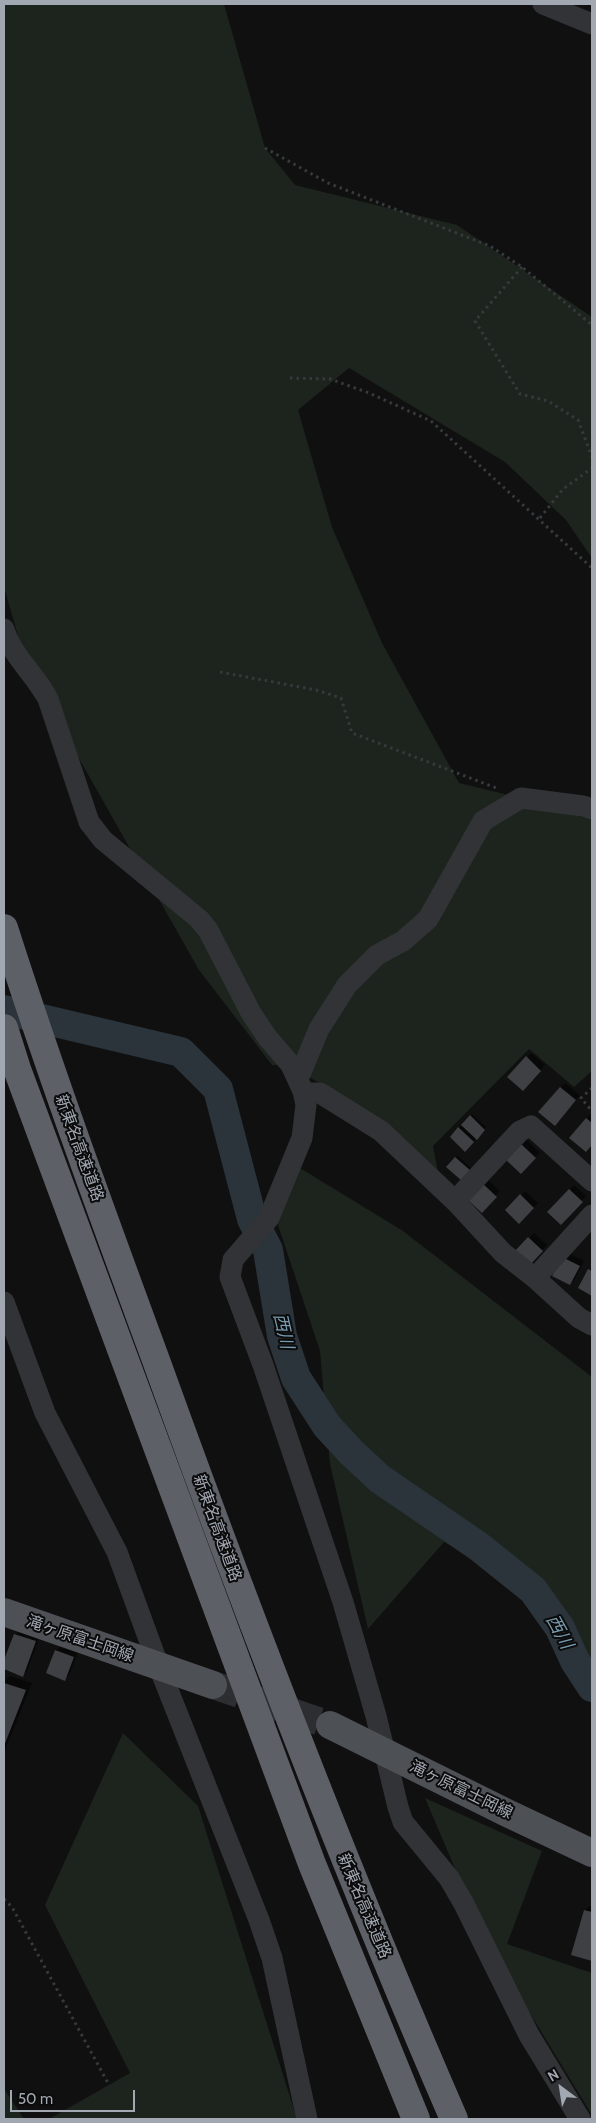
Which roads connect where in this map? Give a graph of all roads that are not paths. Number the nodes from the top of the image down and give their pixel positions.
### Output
1 (543, 4) edge
2 (592, 24) edge
3 (4, 629) edge
4 (592, 809) edge
5 (4, 928) edge
6 (4, 1028) edge
7 (301, 1085) junction
8 (592, 1180) edge
9 (455, 1201) junction
10 (592, 1215) edge
11 (535, 1278) junction
12 (4, 1302) edge
13 (592, 1325) edge
14 (4, 1612) edge
15 (159, 1667) junction
16 (213, 1685) tunnel mouth
17 (330, 1725) tunnel mouth
18 (385, 1752) junction
19 (592, 1853) edge
20 (307, 2119) edge
21 (416, 2119) edge
22 (454, 2119) edge
23 (580, 2119) edge

1 - 2 street
3 - 7 street
4 - 7 street
5 - 22 highway, 新東名高速道路
6 - 21 highway, 新東名高速道路
7 - 9 street
7 - 18 street
8 - 9 street
9 - 11 street
10 - 11 street
11 - 13 street
12 - 15 street
14 - 15 main road, 滝ヶ原富士岡線
15 - 16 main road, 滝ヶ原富士岡線
15 - 20 street
17 - 18 main road, 滝ヶ原富士岡線
18 - 19 main road, 滝ヶ原富士岡線
18 - 23 street

